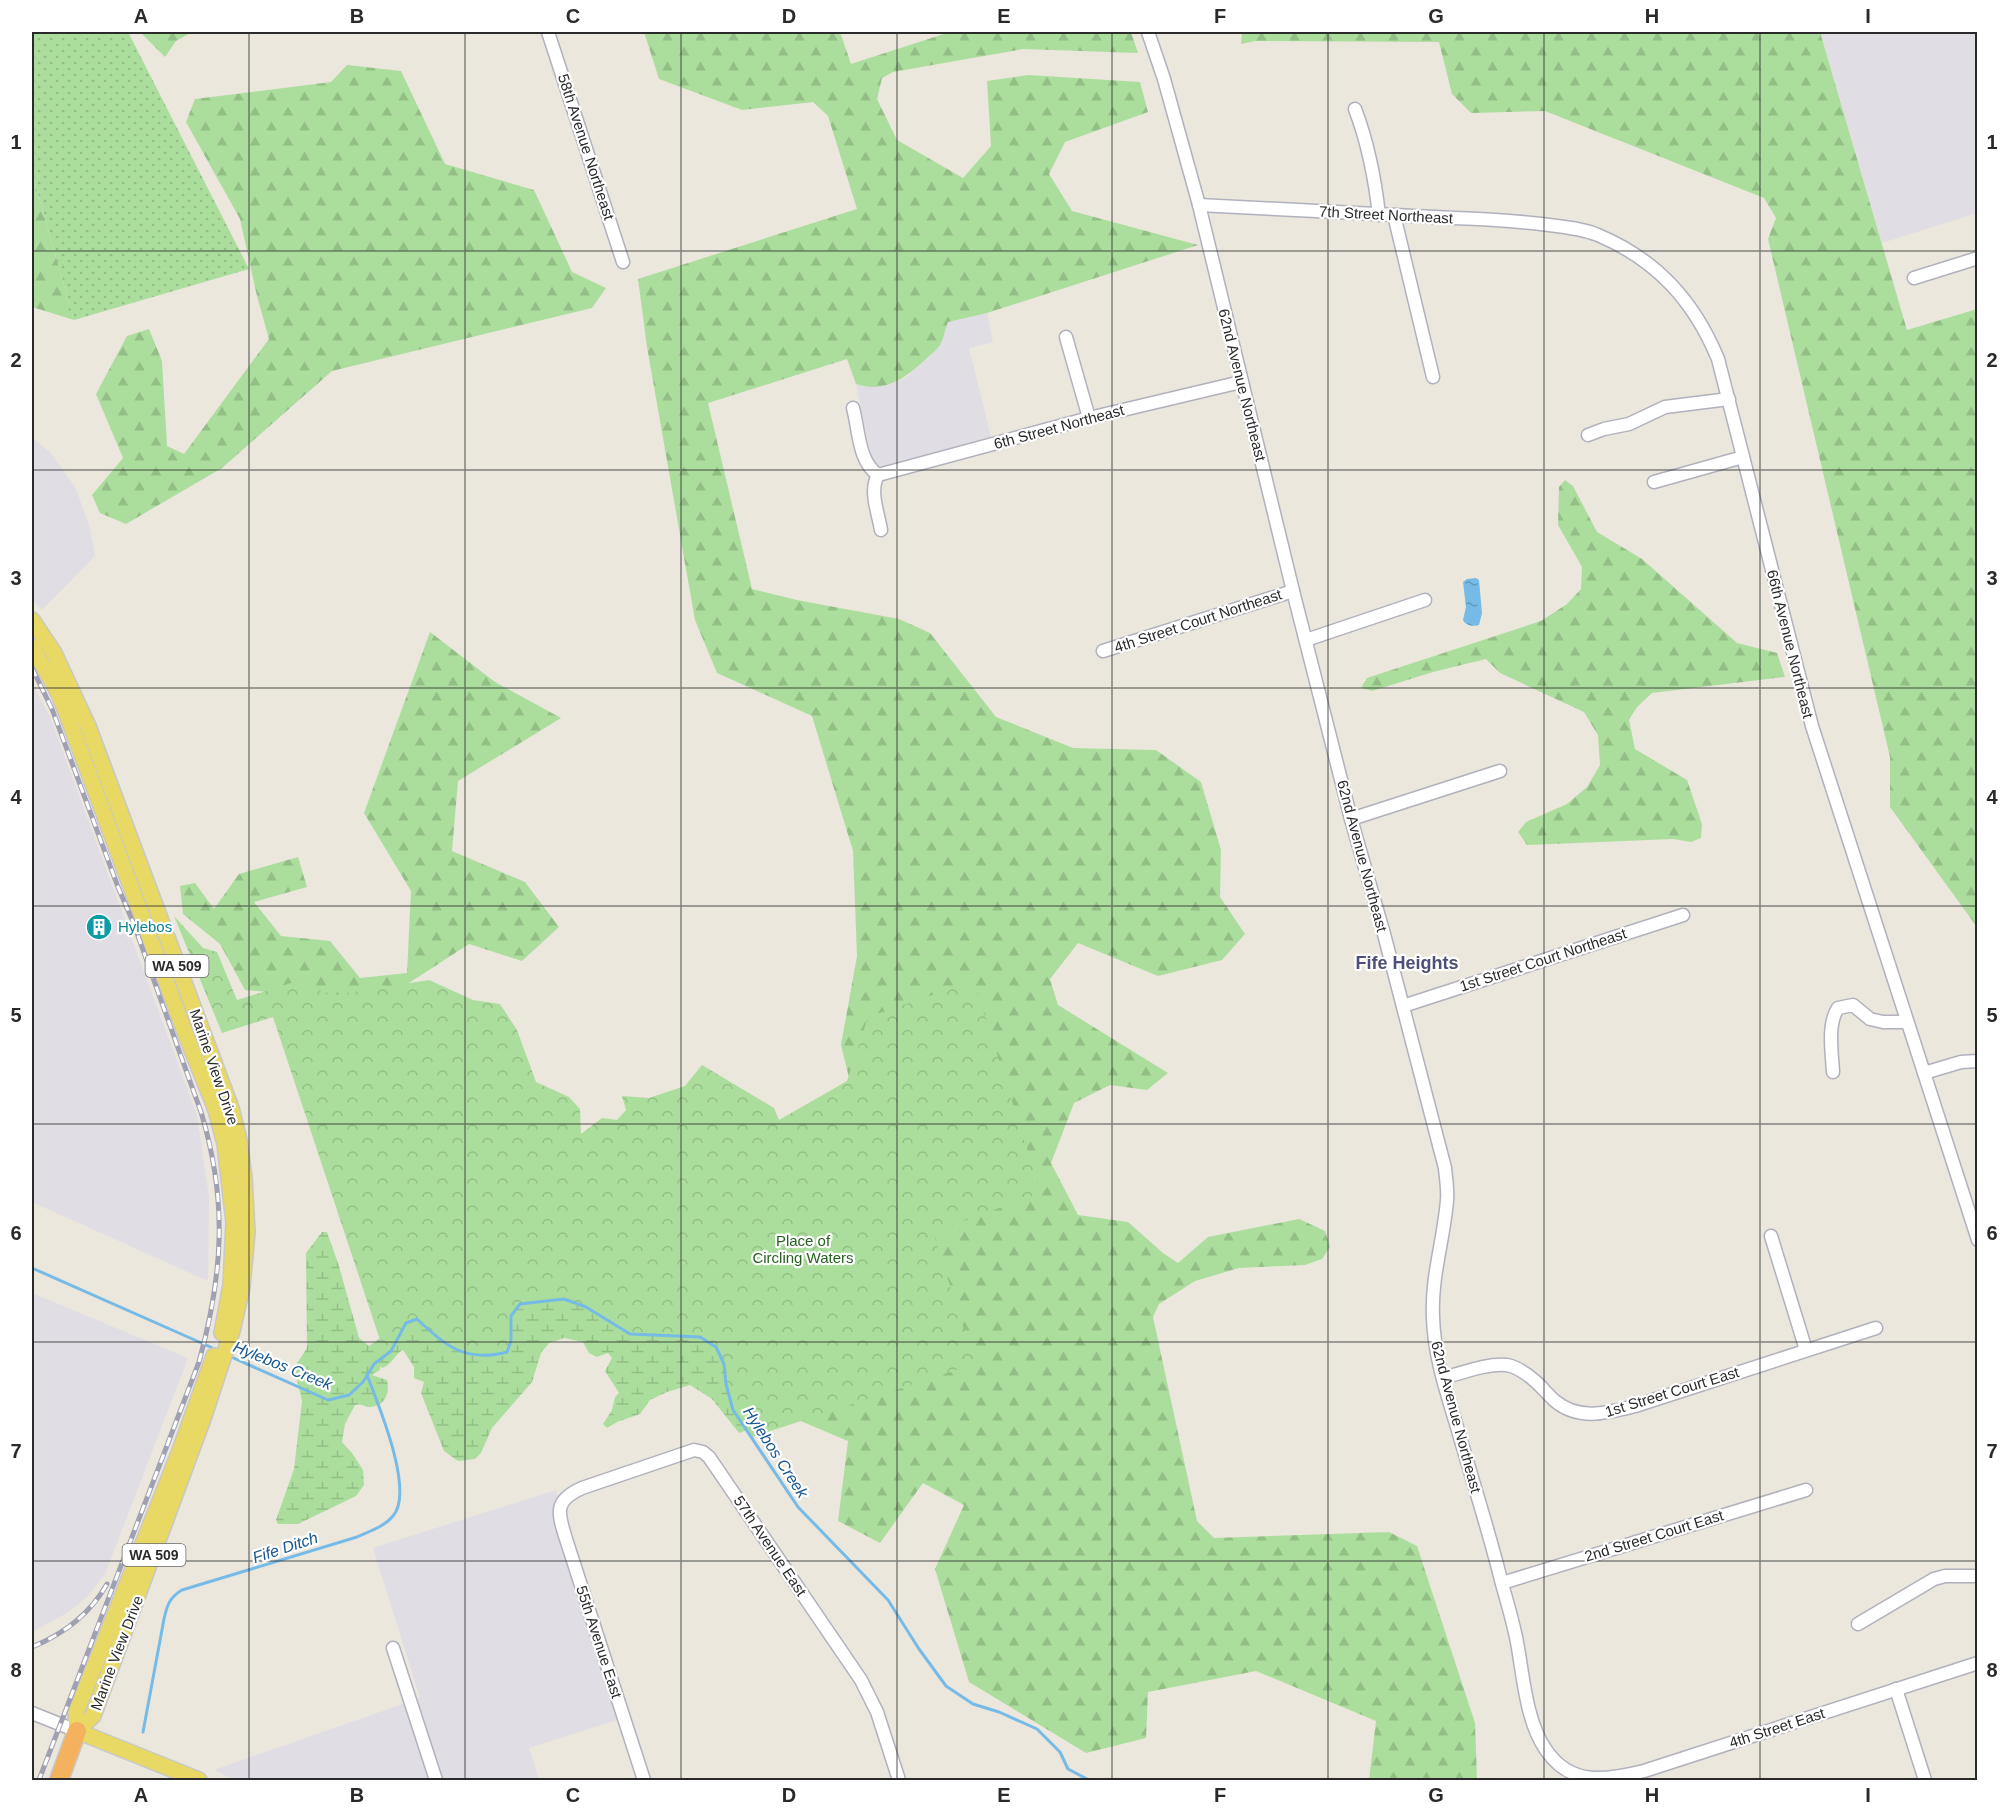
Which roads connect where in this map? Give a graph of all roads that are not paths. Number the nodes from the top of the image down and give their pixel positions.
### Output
1 (548, 32) edge
2 (1148, 32) edge
3 (1355, 109) dead end
4 (1199, 205) junction
5 (1379, 215) junction
6 (1394, 215) junction
7 (1573, 228) joint
8 (1977, 258) edge
9 (623, 262) dead end
10 (1914, 278) dead end
11 (1066, 337) dead end
12 (1433, 377) dead end
13 (1241, 382) junction
14 (1729, 399) junction
15 (853, 408) dead end
16 (1089, 418) junction
17 (1588, 435) dead end
18 (1743, 457) junction
19 (878, 475) junction
20 (1654, 482) dead end
21 (881, 530) dead end
22 (1293, 591) junction
23 (1425, 600) dead end
24 (32, 620) edge
25 (1306, 640) junction
26 (32, 647) edge
27 (1103, 651) dead end
28 (1500, 771) dead end
29 (1351, 819) junction
30 (1683, 915) dead end
31 (1403, 1006) junction
32 (1907, 1022) junction
33 (1977, 1061) edge
34 (1833, 1072) dead end
35 (1924, 1073) junction
36 (1771, 1236) dead end
37 (1977, 1240) edge
38 (1876, 1328) dead end
39 (227, 1331) junction
40 (1806, 1350) junction
41 (1443, 1378) junction
42 (1806, 1490) dead end
43 (561, 1503) joint
44 (1977, 1576) edge
45 (1502, 1583) junction
46 (1858, 1624) dead end
47 (393, 1648) dead end
48 (1977, 1663) edge
49 (1896, 1689) junction
50 (32, 1713) edge
51 (77, 1731) junction
52 (1575, 1774) joint
53 (59, 1780) edge
54 (199, 1780) edge
55 (436, 1780) edge
56 (644, 1780) edge
57 (899, 1780) edge
58 (1925, 1780) edge

1 - 9 street, 58th Avenue Northeast
2 - 4 street, 62nd Avenue Northeast
3 - 5 street
4 - 5 street, 7th Street Northeast
4 - 13 street, 62nd Avenue Northeast
5 - 6 street, 7th Street Northeast
6 - 7 street, 7th Street Northeast
6 - 12 street
7 - 14 street, 66th Avenue Northeast
8 - 10 street
11 - 16 street
13 - 16 street, 6th Street Northeast
13 - 22 street, 62nd Avenue Northeast
14 - 17 street
14 - 18 street, 66th Avenue Northeast
15 - 19 street
16 - 19 street, 6th Street Northeast
18 - 20 street
18 - 32 street, 66th Avenue Northeast
19 - 21 street
22 - 25 street, 62nd Avenue Northeast
22 - 27 street, 4th Street Court Northeast
23 - 25 street
24 - 39 main road, Marine View Drive / WA 509
25 - 29 street, 62nd Avenue Northeast
26 - 39 main road, Marine View Drive / WA 509
28 - 29 street
29 - 31 street, 62nd Avenue Northeast
30 - 31 street, 1st Street Court Northeast
31 - 41 street, 62nd Avenue Northeast
32 - 34 street
32 - 35 street, 66th Avenue Northeast
33 - 35 street
35 - 37 street, 66th Avenue Northeast
36 - 40 street
38 - 40 street, 1st Street Court East
39 - 51 main road, Marine View Drive / WA 509
40 - 41 street, 1st Street Court East
41 - 45 street, 62nd Avenue Northeast
42 - 45 street, 2nd Street Court East
43 - 56 street, 55th Avenue East
43 - 57 street, 57th Avenue East
44 - 46 street
45 - 52 street, 62nd Avenue Northeast
47 - 55 street
48 - 49 street, 4th Street East
49 - 52 street, 4th Street East
49 - 58 street
50 - 51 street
51 - 53 highway, WA 509
51 - 54 main road

